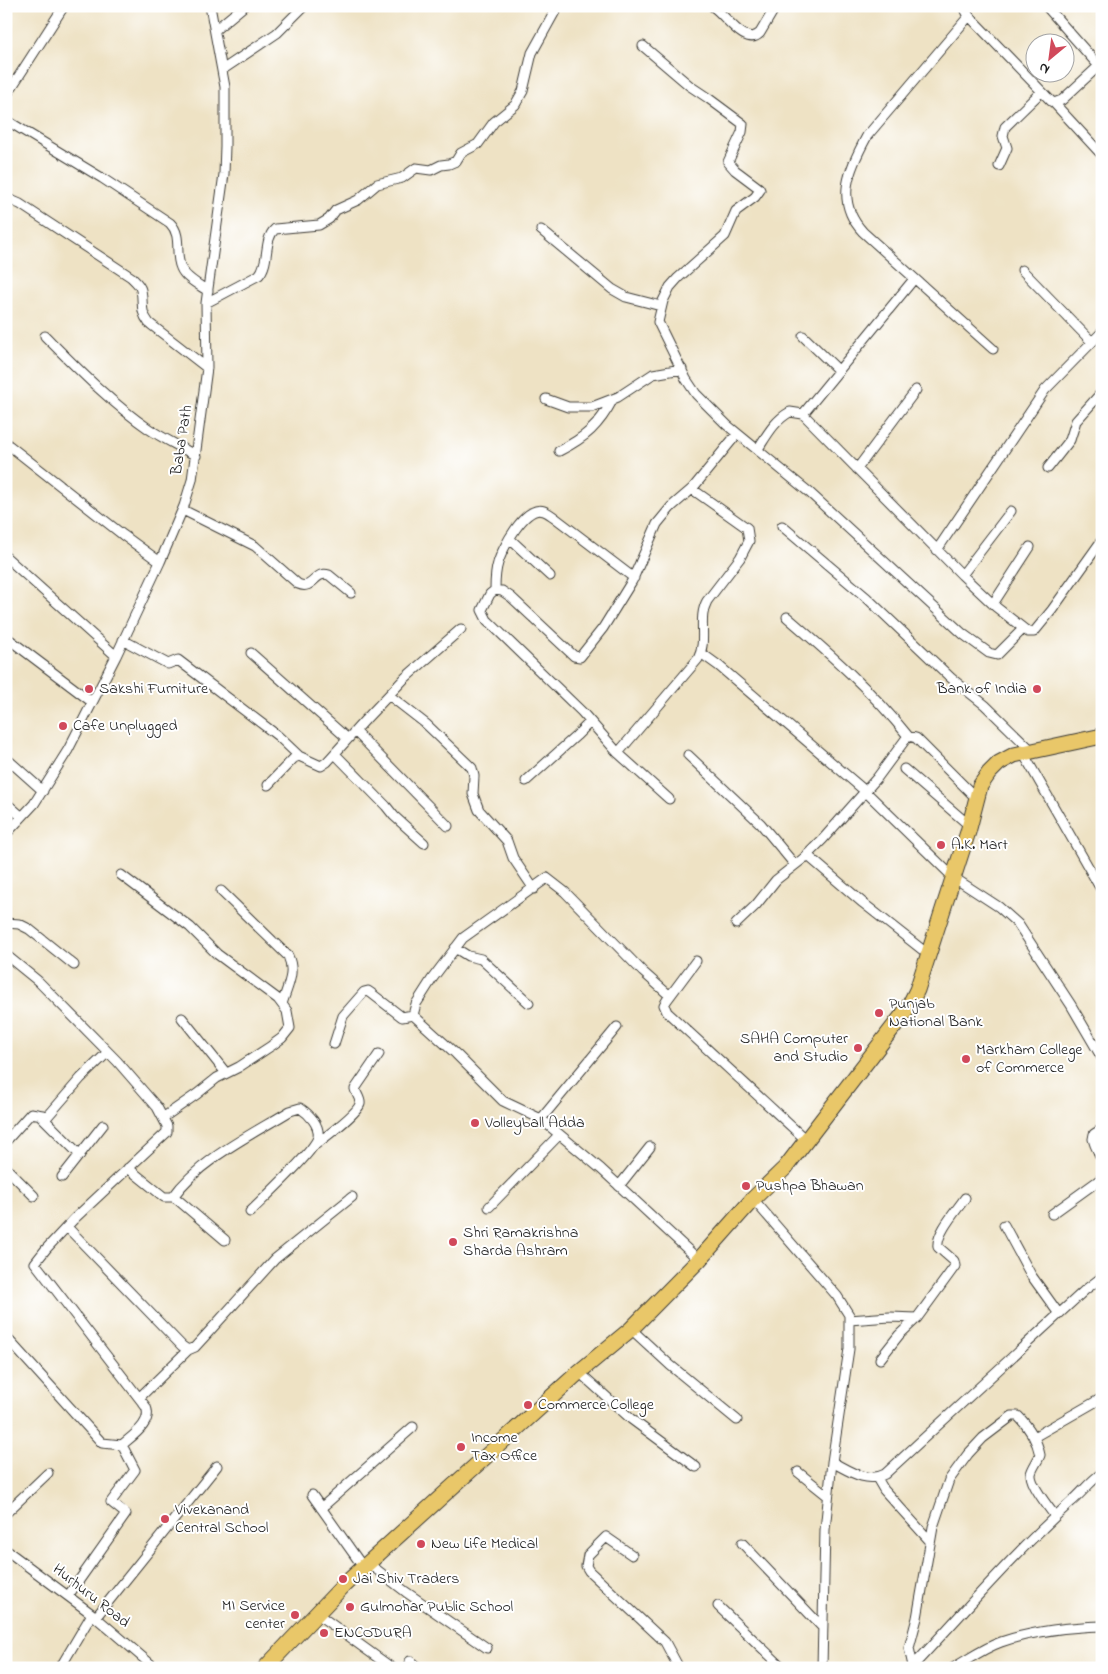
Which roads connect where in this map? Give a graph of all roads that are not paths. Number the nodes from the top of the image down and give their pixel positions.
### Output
1 (64, 6) edge
2 (210, 6) edge
3 (244, 6) edge
4 (304, 6) edge
5 (558, 6) edge
6 (712, 6) edge
7 (776, 6) edge
8 (963, 6) edge
9 (1046, 6) edge
10 (969, 16) junction
11 (215, 30) junction
12 (643, 46) dead end
13 (1100, 64) edge
14 (222, 70) junction
15 (1041, 92) junction
16 (6, 96) edge
17 (1054, 103) junction
18 (6, 120) edge
19 (1102, 155) edge
20 (999, 166) dead end
21 (6, 198) edge
22 (541, 230) dead end
23 (1022, 270) dead end
24 (914, 278) junction
25 (208, 291) junction
26 (206, 302) junction
27 (661, 306) junction
28 (1102, 332) edge
29 (46, 336) dead end
30 (803, 336) dead end
31 (1092, 342) junction
32 (993, 349) dead end
33 (207, 368) junction
34 (682, 369) junction
35 (839, 371) junction
36 (916, 390) dead end
37 (1102, 392) edge
38 (546, 399) dead end
39 (613, 399) junction
40 (803, 414) junction
41 (737, 434) junction
42 (6, 443) edge
43 (758, 449) junction
44 (559, 451) dead end
45 (196, 456) junction
46 (1048, 468) dead end
47 (857, 469) junction
48 (692, 489) junction
49 (183, 510) junction
50 (1011, 511) dead end
51 (782, 526) dead end
52 (510, 539) junction
53 (1102, 540) edge
54 (1030, 547) dead end
55 (937, 550) junction
56 (6, 557) edge
57 (160, 562) junction
58 (962, 575) junction
59 (550, 576) dead end
60 (634, 578) junction
61 (495, 590) junction
62 (351, 593) dead end
63 (993, 604) junction
64 (787, 617) dead end
65 (461, 629) dead end
66 (1023, 629) junction
67 (6, 638) edge
68 (123, 640) junction
69 (251, 653) dead end
70 (701, 653) junction
71 (116, 656) junction
72 (390, 696) junction
73 (92, 702) junction
74 (590, 722) junction
75 (355, 731) junction
76 (908, 736) junction
77 (1102, 736) edge
78 (348, 739) junction
79 (618, 752) junction
80 (1028, 752) junction
81 (335, 754) junction
82 (688, 755) dead end
83 (299, 756) junction
84 (6, 758) edge
85 (904, 769) dead end
86 (526, 780) dead end
87 (268, 785) dead end
88 (865, 790) junction
89 (43, 791) junction
90 (668, 799) dead end
91 (977, 799) junction
92 (6, 803) edge
93 (22, 817) junction
94 (448, 826) dead end
95 (970, 826) junction
96 (6, 834) edge
97 (424, 843) dead end
98 (808, 854) junction
99 (795, 865) junction
100 (121, 875) dead end
101 (953, 878) junction
102 (534, 889) junction
103 (1102, 891) edge
104 (221, 892) dead end
105 (6, 923) edge
106 (736, 924) dead end
107 (455, 948) junction
108 (6, 955) edge
109 (929, 955) junction
110 (696, 961) dead end
111 (74, 965) dead end
112 (670, 996) junction
113 (282, 1004) junction
114 (529, 1004) dead end
115 (413, 1015) junction
116 (182, 1018) dead end
117 (617, 1027) dead end
118 (334, 1044) dead end
119 (108, 1052) junction
120 (380, 1054) dead end
121 (1102, 1058) edge
122 (226, 1073) junction
123 (40, 1115) junction
124 (164, 1117) junction
125 (541, 1119) junction
126 (103, 1125) dead end
127 (1102, 1128) edge
128 (559, 1135) junction
129 (806, 1140) junction
130 (6, 1141) edge
131 (313, 1147) junction
132 (650, 1147) dead end
133 (80, 1155) junction
134 (1102, 1160) edge
135 (6, 1168) edge
136 (128, 1168) junction
137 (62, 1177) dead end
138 (1102, 1178) edge
139 (619, 1186) junction
140 (34, 1196) dead end
141 (173, 1197) junction
142 (352, 1197) dead end
143 (966, 1198) dead end
144 (753, 1199) junction
145 (489, 1206) dead end
146 (250, 1212) dead end
147 (1052, 1214) dead end
148 (1004, 1225) dead end
149 (66, 1227) junction
150 (225, 1240) dead end
151 (699, 1260) junction
152 (1102, 1277) edge
153 (1059, 1314) junction
154 (917, 1318) junction
155 (849, 1320) junction
156 (631, 1329) junction
157 (6, 1337) edge
158 (188, 1350) junction
159 (880, 1359) dead end
160 (579, 1372) junction
161 (140, 1397) junction
162 (1102, 1398) edge
163 (737, 1420) dead end
164 (413, 1426) dead end
165 (1034, 1437) junction
166 (122, 1446) junction
167 (832, 1462) junction
168 (217, 1466) dead end
169 (696, 1468) dead end
170 (798, 1472) dead end
171 (48, 1473) dead end
172 (1102, 1473) edge
173 (877, 1478) junction
174 (312, 1495) dead end
175 (828, 1496) junction
176 (321, 1508) junction
177 (6, 1513) edge
178 (1055, 1516) junction
179 (930, 1541) junction
180 (742, 1543) dead end
181 (6, 1550) edge
182 (632, 1555) dead end
183 (366, 1565) junction
184 (68, 1596) junction
185 (718, 1606) dead end
186 (316, 1613) junction
187 (94, 1615) junction
188 (1102, 1626) edge
189 (823, 1628) junction
190 (487, 1648) dead end
191 (410, 1661) dead end
192 (912, 1667) edge
193 (60, 1668) edge
194 (155, 1668) edge
195 (265, 1668) edge
196 (392, 1668) edge
197 (418, 1668) edge
198 (679, 1668) edge
199 (783, 1668) edge
200 (822, 1668) edge
201 (953, 1668) edge

1 - 16 street
2 - 11 street, Baba Path
3 - 11 street
4 - 14 street
5 - 26 street
6 - 7 street
8 - 10 street
9 - 13 street
10 - 15 street
10 - 24 street
11 - 14 street, Baba Path
12 - 27 street
13 - 17 street
14 - 25 street, Baba Path
15 - 17 street
15 - 20 street
17 - 19 street
18 - 25 street
21 - 33 street
22 - 27 street
23 - 31 street
24 - 32 street
24 - 35 street
25 - 26 street, Baba Path
26 - 33 street, Baba Path
27 - 34 street
28 - 31 street
29 - 45 street
30 - 35 street
31 - 55 street
33 - 45 street, Baba Path
34 - 39 street
34 - 41 street
35 - 40 street
36 - 47 street
37 - 46 street
38 - 39 street
39 - 44 street
40 - 43 street
40 - 47 street
41 - 43 street
41 - 48 street
42 - 57 street
43 - 66 street
45 - 49 street, Baba Path
47 - 55 street
48 - 60 street
48 - 70 street
49 - 57 street, Baba Path
49 - 62 street
50 - 58 street
51 - 80 street
52 - 59 street
52 - 60 street
52 - 61 street
53 - 66 street
54 - 63 street
55 - 58 street
56 - 71 street
57 - 68 street, Baba Path
58 - 63 street
60 - 61 street
61 - 74 street
63 - 66 street
64 - 76 street
65 - 72 street
67 - 73 street
68 - 71 street, Baba Path
68 - 83 street
69 - 78 street
70 - 79 street
70 - 88 street
71 - 73 street, Baba Path
72 - 75 street
72 - 102 street
73 - 89 street, Baba Path
74 - 79 street
74 - 86 street
75 - 78 street
75 - 94 street
76 - 88 street
76 - 91 street
77 - 80 main road
78 - 81 street
79 - 90 street
80 - 91 main road
80 - 103 street
81 - 83 street
81 - 97 street
82 - 99 street
83 - 87 street
84 - 89 street
85 - 95 street
88 - 98 street
88 - 101 street
89 - 93 street, Baba Path
91 - 95 main road
92 - 93 street
93 - 96 street, Baba Path
95 - 101 main road
98 - 99 street
98 - 109 street
99 - 106 street
100 - 113 street
101 - 109 main road
101 - 121 street
102 - 107 street
102 - 112 street
104 - 113 street
105 - 111 street
107 - 114 street
107 - 115 street
108 - 119 street
109 - 129 main road
110 - 112 street
112 - 129 street
113 - 122 street
115 - 118 street
115 - 125 street
116 - 122 street
117 - 125 street
119 - 123 street
119 - 124 street
120 - 131 street
122 - 124 street
123 - 130 street
123 - 133 street
124 - 136 street
125 - 128 street
126 - 133 street
127 - 134 street
128 - 139 street
128 - 145 street
129 - 144 main road
131 - 141 street
131 - 146 street
132 - 139 street
133 - 137 street
135 - 140 street
136 - 141 street
136 - 149 street
138 - 147 street
139 - 151 street
141 - 150 street
142 - 158 street
143 - 154 street
144 - 151 main road
144 - 155 street
148 - 153 street
149 - 158 street
149 - 161 street
151 - 156 main road
152 - 153 street
153 - 173 street
154 - 155 street
154 - 159 street
155 - 167 street
156 - 160 main road
156 - 163 street
157 - 166 street
158 - 161 street
160 - 169 street
160 - 183 main road
161 - 166 street
162 - 165 street
164 - 176 street
165 - 178 street
165 - 179 street
166 - 184 street
167 - 173 street
167 - 175 street
168 - 187 street
170 - 175 street
171 - 177 street
172 - 178 street
173 - 179 street
174 - 176 street
175 - 189 street
176 - 183 street
178 - 192 street
179 - 192 street
180 - 189 street
181 - 184 street, Hurhuru Road
182 - 198 street
183 - 186 main road
183 - 190 street
184 - 187 street, Hurhuru Road
185 - 199 street
186 - 195 main road
186 - 196 street
187 - 193 street
187 - 194 street, Hurhuru Road
188 - 201 street
189 - 200 street
191 - 197 street

